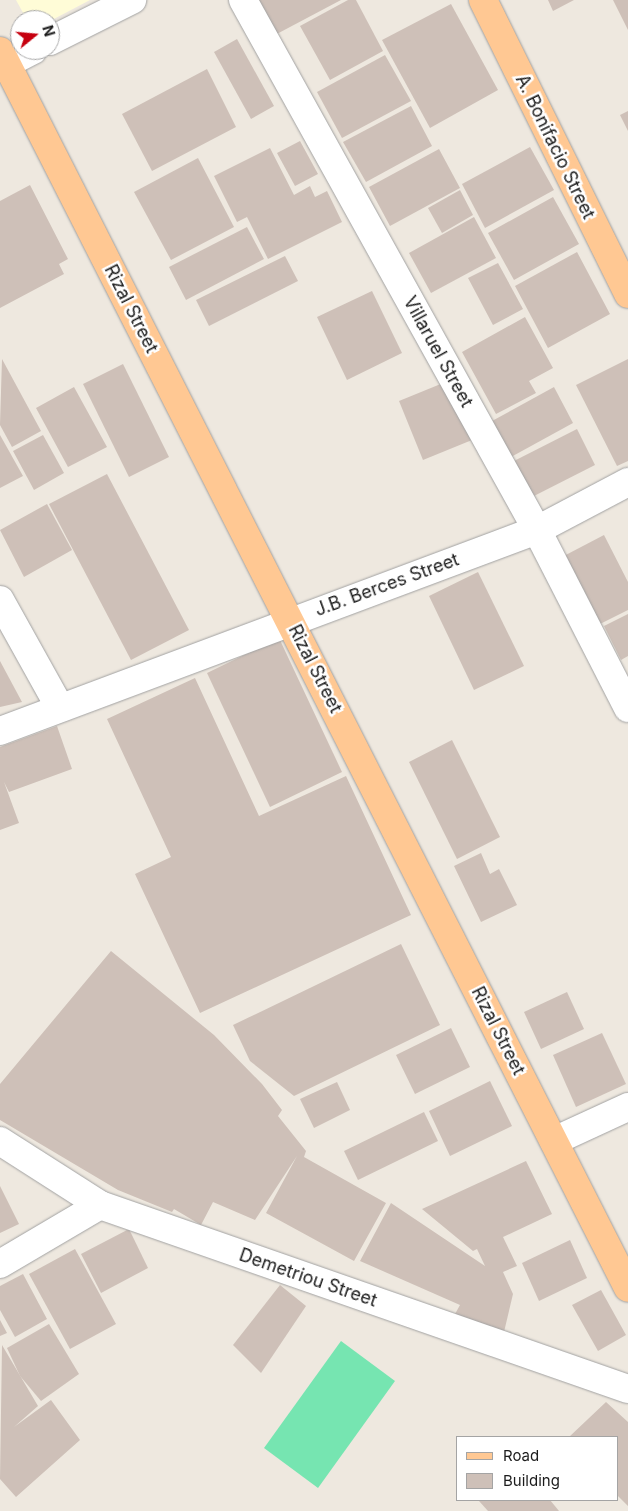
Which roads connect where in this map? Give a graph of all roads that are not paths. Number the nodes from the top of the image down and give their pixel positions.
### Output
1 (132, 0) edge
2 (243, 0) edge
3 (483, 0) edge
4 (60, 37) edge
5 (3, 58) edge
6 (628, 294) edge
7 (628, 482) edge
8 (537, 530) junction
9 (0, 600) edge
10 (291, 620) junction
11 (59, 706) junction
12 (628, 708) edge
13 (0, 731) edge
14 (628, 1107) edge
15 (0, 1141) edge
16 (554, 1141) junction
17 (100, 1205) junction
18 (0, 1264) edge
19 (628, 1288) edge
20 (628, 1389) edge

1 - 4 street
2 - 8 street, Villaruel Street
3 - 6 main road, A. Bonifacio Street
5 - 10 main road, Rizal Street
7 - 8 street, J.B. Berces Street
8 - 10 street, J.B. Berces Street
8 - 12 street, Villaruel Street
9 - 11 street
10 - 11 street, J.B. Berces Street
10 - 16 main road, Rizal Street
11 - 13 street, J.B. Berces Street
14 - 16 street
15 - 17 street, Demetriou Street
16 - 19 main road, Rizal Street
17 - 18 street
17 - 20 street, Demetriou Street

